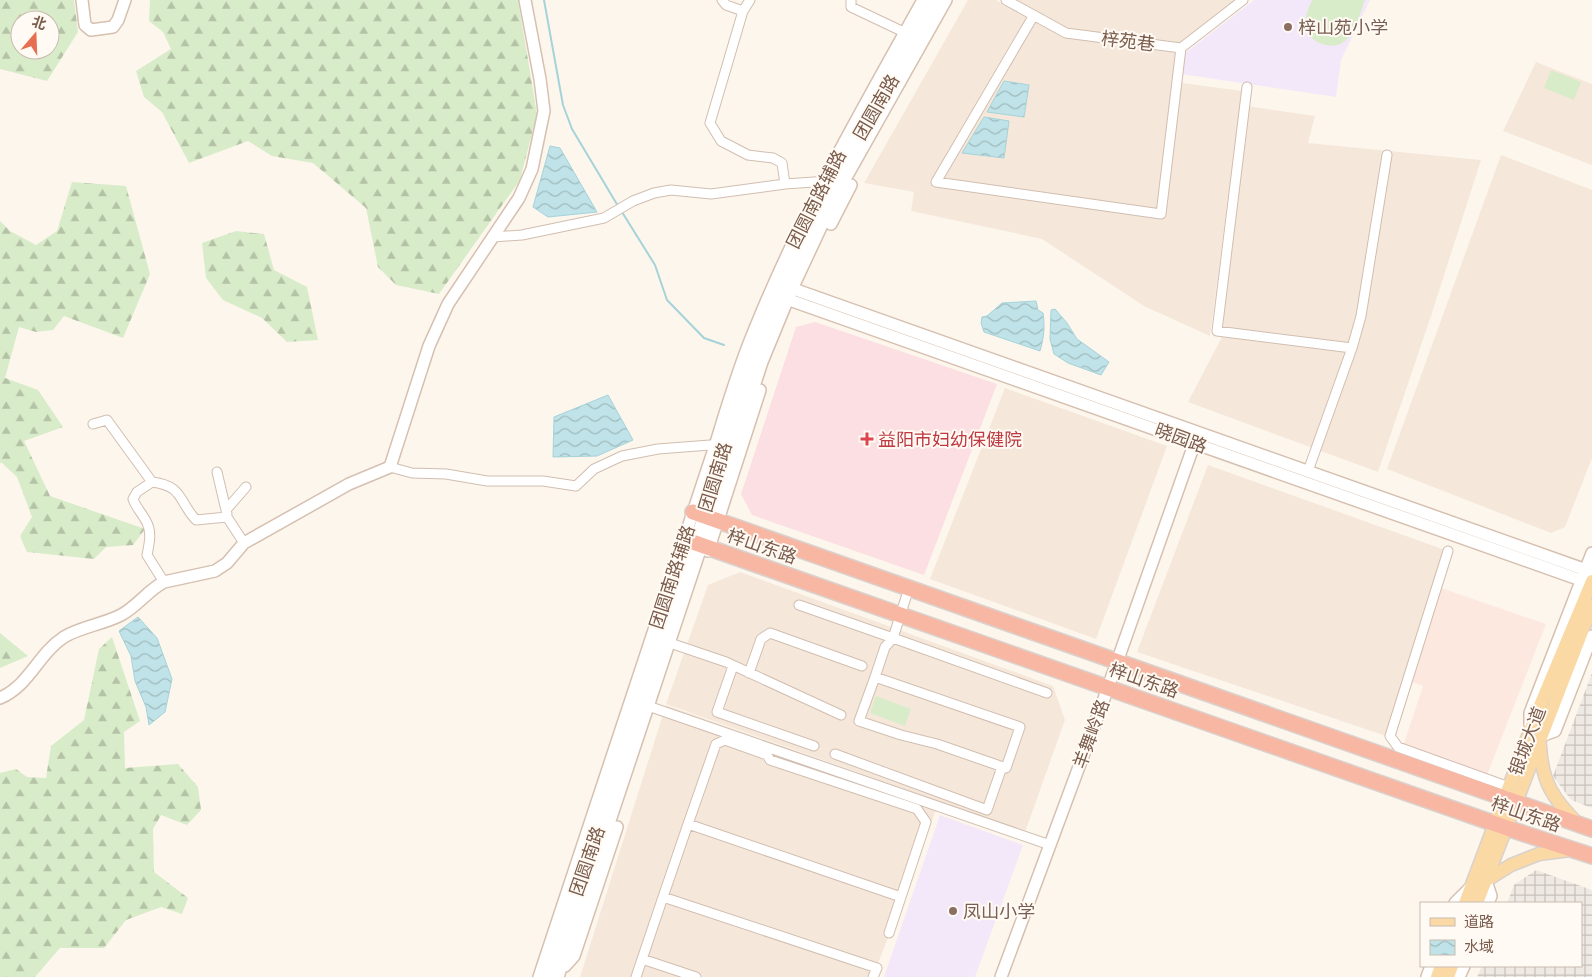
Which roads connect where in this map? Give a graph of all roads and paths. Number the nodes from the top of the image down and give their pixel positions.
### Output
1 (82, 0) edge
2 (125, 0) edge
3 (525, 0) edge
4 (722, 0) edge
5 (750, 0) edge
6 (851, 0) edge
7 (923, 0) edge
8 (936, 0) edge
9 (946, 0) edge
10 (954, 0) edge
11 (1006, 0) edge
12 (1242, 0) edge
13 (743, 11) junction
14 (1034, 15) junction
15 (910, 35) junction
16 (1181, 48) junction
17 (1247, 87) dead end
18 (1387, 155) dead end
19 (828, 181) junction
20 (785, 184) junction
21 (493, 237) junction
22 (785, 292) junction
23 (1352, 348) junction
24 (770, 361) junction
25 (756, 377) junction
26 (92, 424) dead end
27 (1196, 438) junction
28 (719, 448) junction
29 (390, 468) junction
30 (1308, 471) junction
31 (217, 472) dead end
32 (152, 482) junction
33 (246, 487) dead end
34 (226, 513) junction
35 (707, 516) junction
36 (244, 543) junction
37 (698, 543) junction
38 (1448, 551) dead end
39 (1592, 553) edge
40 (1589, 578) edge
41 (164, 582) junction
42 (909, 588) junction
43 (799, 604) dead end
44 (1592, 606) edge
45 (901, 615) junction
46 (1592, 636) edge
47 (893, 638) junction
48 (673, 644) junction
49 (1117, 662) junction
50 (733, 666) junction
51 (862, 666) dead end
52 (749, 673) junction
53 (875, 677) junction
54 (1108, 687) junction
55 (1047, 693) dead end
56 (0, 698) edge
57 (652, 708) junction
58 (842, 715) dead end
59 (1537, 736) junction
60 (814, 746) dead end
61 (835, 754) dead end
62 (1002, 767) junction
63 (1510, 796) junction
64 (688, 824) junction
65 (1501, 826) junction
66 (1586, 827) edge
67 (1050, 845) junction
68 (1571, 850) junction
69 (1592, 856) edge
70 (1486, 880) junction
71 (1472, 886) junction
72 (662, 897) junction
73 (901, 897) junction
74 (1456, 902) edge
75 (1465, 902) edge
76 (1477, 902) edge
77 (1488, 902) edge
78 (890, 933) dead end
79 (642, 959) junction
80 (560, 974) edge
81 (539, 977) edge
82 (547, 977) edge
83 (636, 977) edge
84 (696, 977) edge
85 (873, 977) edge
86 (1001, 977) edge

1 - 2 street
3 - 21 street
4 - 13 street
5 - 13 street
6 - 15 street
7 - 15 street
8 - 15 street, 团圆南路
9 - 22 street, 团圆南路
10 - 22 street, 团圆南路辅路
11 - 14 street, 梓苑巷
12 - 16 street, 梓苑巷
13 - 20 street
14 - 16 street, 梓苑巷
14 - 16 street
15 - 19 street, 团圆南路
17 - 23 street
18 - 23 street
19 - 20 street
19 - 22 street, 团圆南路
20 - 21 street
21 - 29 street
22 - 24 street, 团圆南路辅路
22 - 25 street, 团圆南路
22 - 27 street, 晓园路
22 - 28 street, 团圆南路辅路
23 - 30 street
24 - 25 street
24 - 35 street, 团圆南路辅路
25 - 35 street, 团圆南路
26 - 32 street
27 - 30 street, 晓园路
27 - 40 street, 晓园路
27 - 49 street, 羊舞岭路
28 - 29 street
28 - 35 street, 团圆南路
29 - 36 street
30 - 40 street, 晓园路
31 - 34 street
32 - 34 street
32 - 41 street
33 - 34 street
34 - 36 street
35 - 37 street, 团圆南路辅路
35 - 37 street, 团圆南路辅路
35 - 42 highway, 梓山东路
36 - 41 street
37 - 45 highway, 梓山东路
37 - 48 street, 团圆南路
37 - 81 street, 团圆南路辅路
37 - 82 street, 团圆南路
38 - 63 street
39 - 40 street
40 - 59 main road, 银城大道
41 - 56 street
42 - 45 street
42 - 49 highway, 梓山东路
43 - 47 street
44 - 59 main road, 银城大道
45 - 47 street
45 - 54 highway, 梓山东路
46 - 59 street
47 - 53 street
47 - 55 street
48 - 50 street
48 - 57 street, 团圆南路
49 - 54 street, 羊舞岭路
49 - 63 highway, 梓山东路
50 - 52 street
50 - 60 street
51 - 52 street
52 - 58 street
53 - 62 street
53 - 62 street
54 - 65 highway, 梓山东路
54 - 67 street, 羊舞岭路
57 - 67 street
57 - 80 street, 团圆南路
59 - 63 main road, 银城大道
59 - 63 main road, 银城大道
59 - 66 main road
61 - 62 street
63 - 65 main road, 银城大道
63 - 66 highway, 梓山东路
64 - 72 street
64 - 73 street
64 - 73 street
65 - 68 highway, 梓山东路
65 - 70 main road, 银城大道
65 - 71 main road, 银城大道
67 - 86 street, 羊舞岭路
68 - 69 highway, 梓山东路
68 - 70 main road
70 - 76 main road, 银城大道
70 - 77 street
71 - 74 street
71 - 75 main road, 银城大道
72 - 79 street
72 - 85 street
73 - 78 street
79 - 83 street
79 - 84 street

